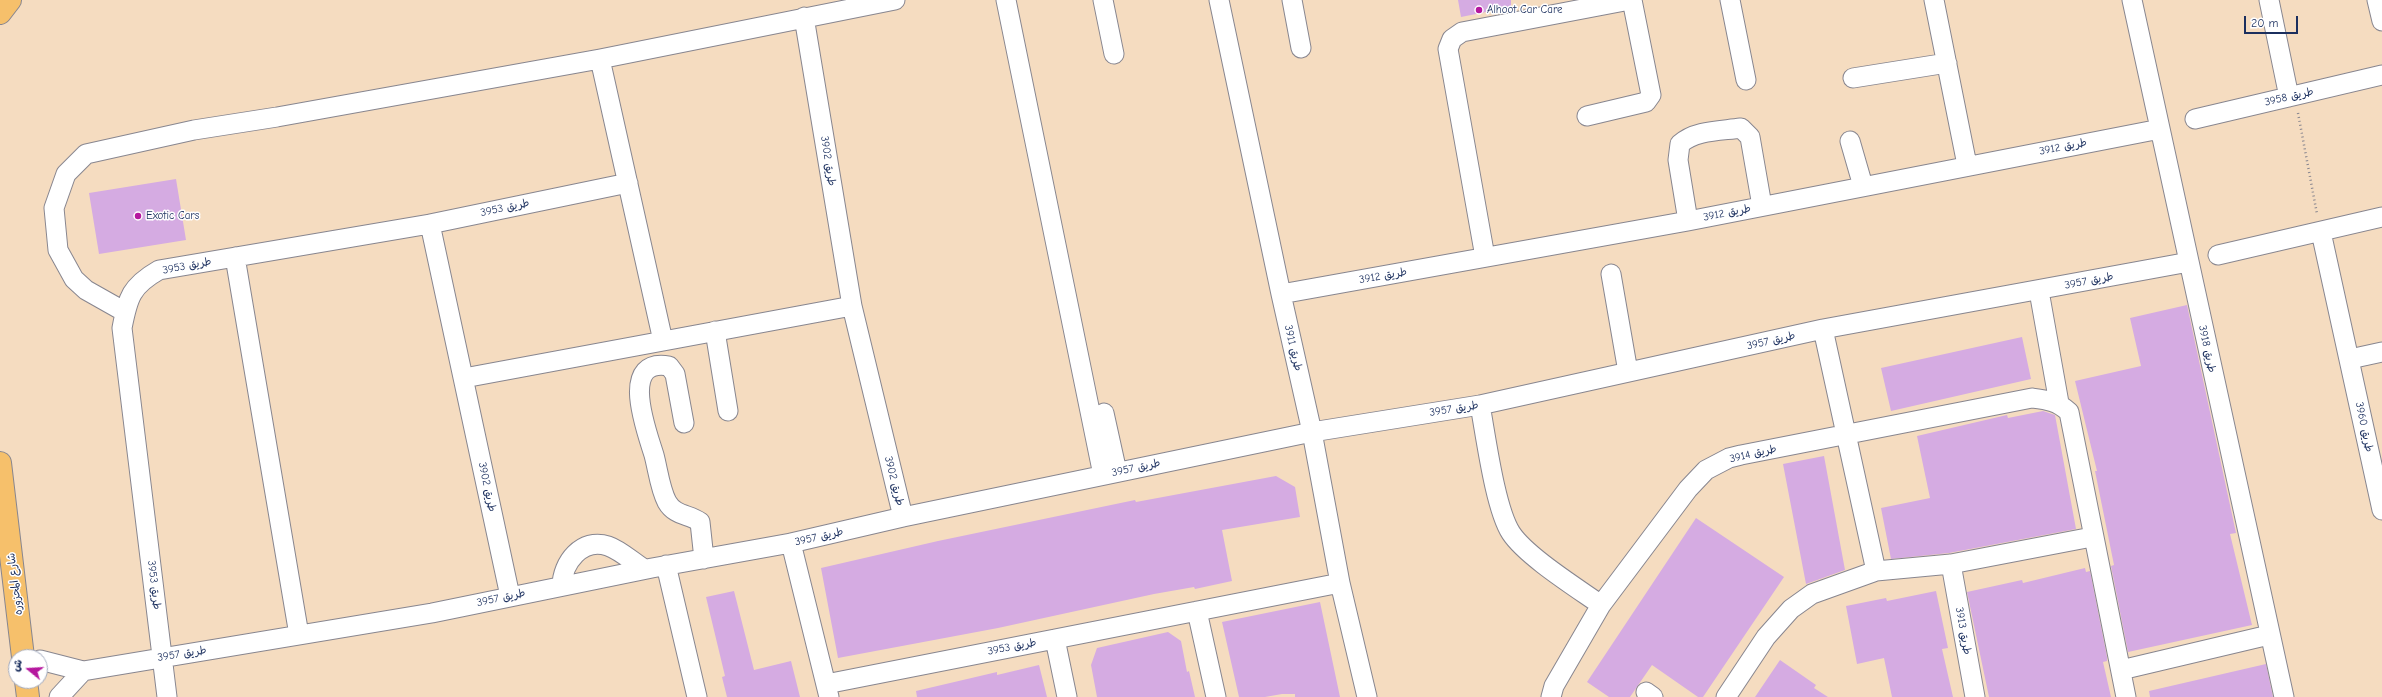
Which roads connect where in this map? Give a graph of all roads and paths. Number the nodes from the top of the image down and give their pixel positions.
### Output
1 (10, 0) edge
2 (895, 0) edge
3 (1006, 0) edge
4 (1103, 0) edge
5 (1219, 0) edge
6 (1292, 0) edge
7 (1631, 0) edge
8 (1730, 0) edge
9 (1934, 0) edge
10 (2132, 0) edge
11 (2269, 0) edge
12 (2377, 0) edge
13 (0, 13) edge
14 (804, 17) junction
15 (2382, 21) edge
16 (1301, 48) dead end
17 (1114, 54) dead end
18 (600, 59) junction
19 (1946, 63) junction
20 (2382, 75) edge
21 (1853, 78) dead end
22 (1746, 80) dead end
23 (2292, 96) junction
24 (1587, 116) dead end
25 (2195, 119) dead end
26 (2160, 129) junction
27 (1850, 140) dead end
28 (1967, 165) junction
29 (628, 182) junction
30 (1863, 186) junction
31 (1762, 206) junction
32 (2382, 216) edge
33 (1688, 221) junction
34 (430, 224) junction
35 (2321, 232) junction
36 (2218, 255) dead end
37 (235, 257) junction
38 (1486, 257) junction
39 (2189, 262) junction
40 (1611, 274) dead end
41 (2038, 291) junction
42 (1281, 294) junction
43 (852, 306) junction
44 (125, 312) junction
45 (1823, 329) junction
46 (715, 331) junction
47 (663, 341) junction
48 (2382, 352) edge
49 (2350, 359) junction
50 (1628, 372) junction
51 (464, 378) junction
52 (2055, 402) junction
53 (1480, 405) junction
54 (728, 411) dead end
55 (684, 423) dead end
56 (1312, 432) junction
57 (1846, 435) junction
58 (0, 463) edge
59 (1110, 473) junction
60 (2381, 500) edge
61 (902, 517) junction
62 (2092, 537) junction
63 (791, 543) junction
64 (704, 559) junction
65 (1951, 564) junction
66 (666, 565) junction
67 (644, 569) junction
68 (1876, 571) junction
69 (1340, 583) junction
70 (562, 586) junction
71 (510, 596) junction
72 (1601, 605) junction
73 (1197, 611) junction
74 (299, 635) junction
75 (2269, 635) junction
76 (1055, 639) junction
77 (29, 649) edge
78 (163, 656) junction
79 (48, 662) edge
80 (2121, 670) junction
81 (83, 671) junction
82 (828, 690) edge
83 (59, 697) edge
84 (167, 697) edge
85 (697, 697) edge
86 (1067, 697) edge
87 (1216, 697) edge
88 (1367, 697) edge
89 (1551, 697) edge
90 (1726, 697) edge
91 (1975, 697) edge
92 (2126, 697) edge
93 (2284, 697) edge

1 - 13 main road
2 - 14 street
3 - 59 street
4 - 17 street
5 - 42 street, طريق 3911
6 - 16 street
7 - 24 street
7 - 38 street
8 - 22 street
9 - 19 street
10 - 26 street, طريق 3918
11 - 23 street
12 - 15 street
14 - 18 street
14 - 43 street, طريق 3902
18 - 29 street
18 - 44 street
19 - 21 street
19 - 28 street
20 - 23 street, طريق 3958
23 - 25 street, طريق 3958
23 - 35 path
26 - 28 street, طريق 3912
26 - 39 street, طريق 3918
27 - 30 street
28 - 30 street, طريق 3912
29 - 34 street, طريق 3953
29 - 47 street
30 - 31 street, طريق 3912
31 - 33 street, طريق 3912
31 - 33 street
32 - 35 street
33 - 38 street, طريق 3912
34 - 37 street, طريق 3953
34 - 51 street, طريق 3902
35 - 36 street
35 - 49 street, طريق 3960
37 - 44 street, طريق 3953
37 - 74 street
38 - 42 street, طريق 3912
39 - 41 street, طريق 3957
39 - 75 street, طريق 3918
40 - 50 street
41 - 45 street, طريق 3957
41 - 52 street
42 - 56 street, طريق 3911
43 - 46 street
43 - 61 street, طريق 3902
44 - 78 street, طريق 3953
45 - 50 street, طريق 3957
45 - 57 street
46 - 47 street
46 - 54 street
47 - 51 street
48 - 49 street
49 - 60 street, طريق 3960
50 - 53 street, طريق 3957
51 - 71 street, طريق 3902
52 - 57 street, طريق 3914
52 - 62 street
53 - 56 street, طريق 3957
53 - 72 street
55 - 64 street
56 - 59 street, طريق 3957
56 - 69 street, طريق 3911
57 - 68 street
57 - 72 street, طريق 3914
58 - 77 main road, شارع المحزوره
59 - 61 street, طريق 3957
61 - 63 street, طريق 3957
62 - 65 street
62 - 80 street
63 - 64 street, طريق 3957
63 - 82 street
64 - 66 street, طريق 3957
65 - 68 street
65 - 91 street, طريق 3913
66 - 67 street, طريق 3957
66 - 85 street
67 - 70 street, طريق 3957
67 - 70 street
68 - 90 street
69 - 73 street, طريق 3953
69 - 88 street, طريق 3911
70 - 71 street, طريق 3957
71 - 74 street, طريق 3957
72 - 89 street, طريق 3914
73 - 76 street, طريق 3953
73 - 87 street
74 - 78 street, طريق 3957
75 - 80 street
75 - 93 street, طريق 3918
76 - 82 street, طريق 3953
76 - 86 street
78 - 81 street, طريق 3957
78 - 84 street, طريق 3953
79 - 81 street, طريق 3957
80 - 92 street
81 - 83 street

